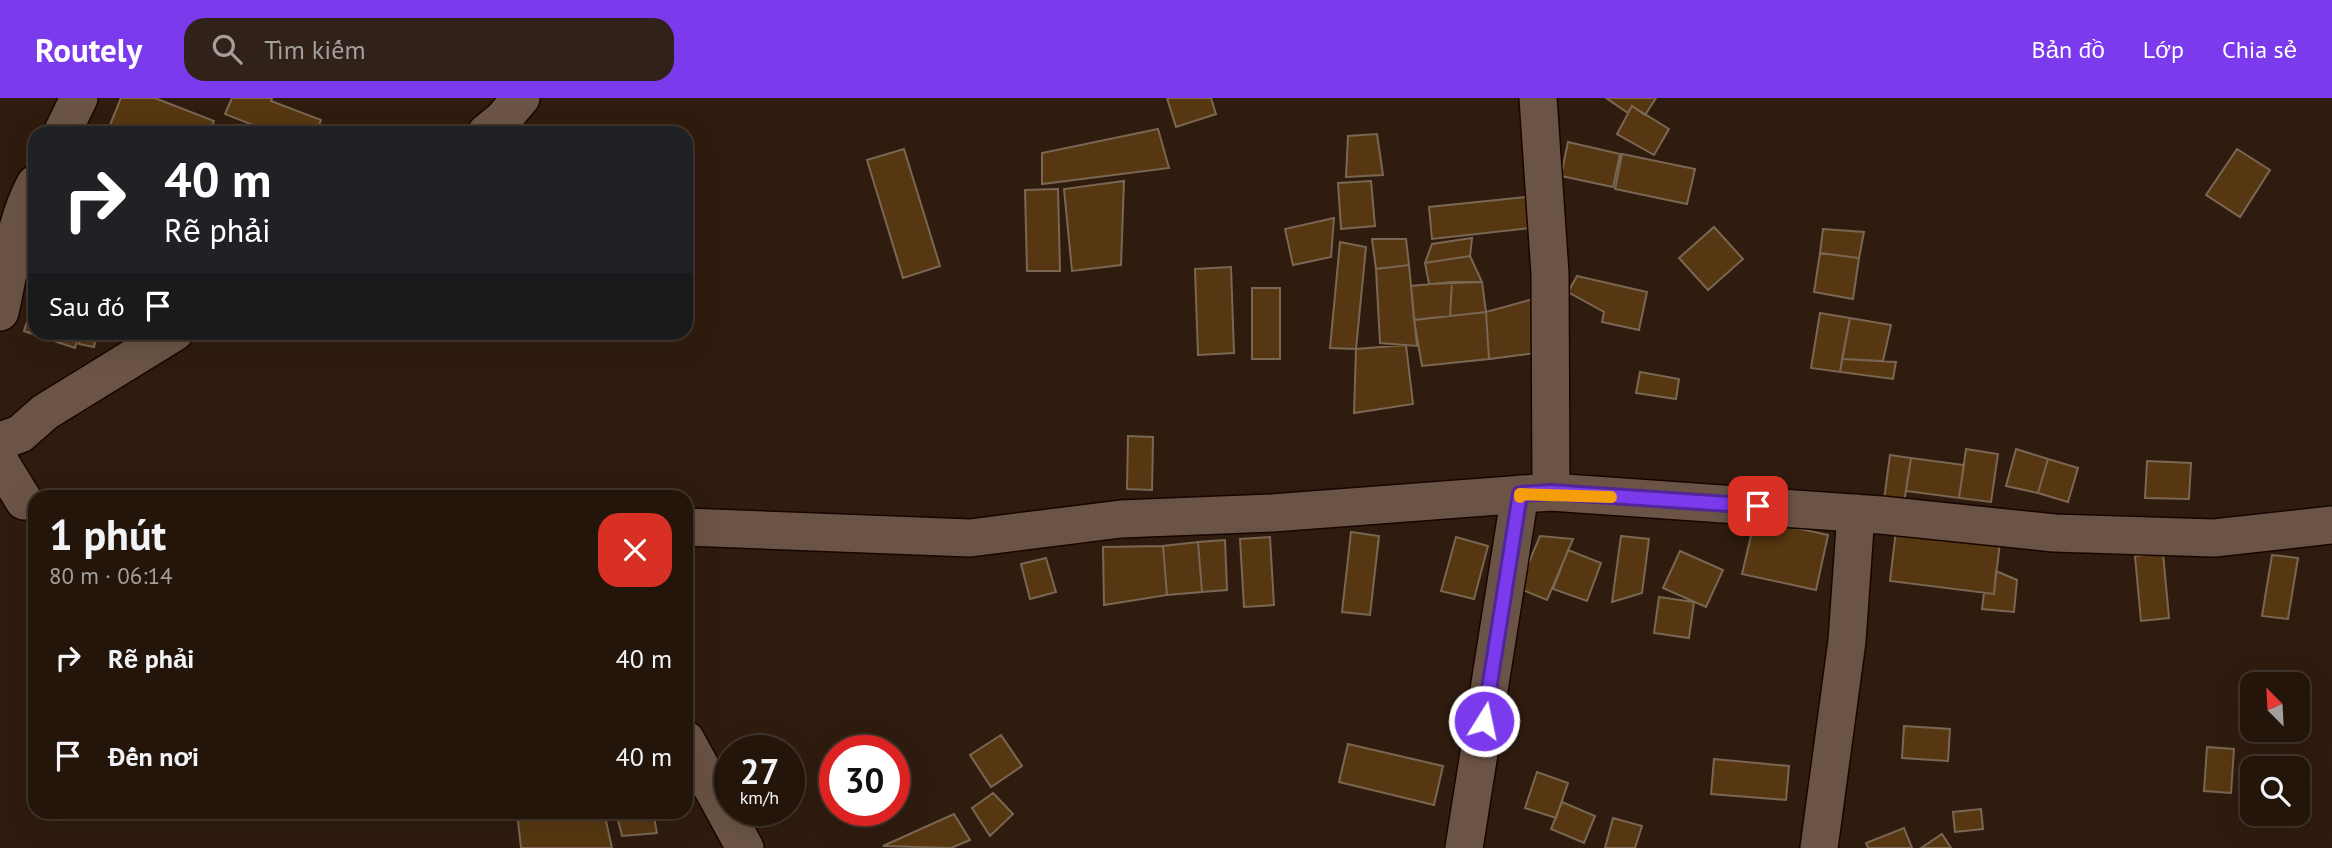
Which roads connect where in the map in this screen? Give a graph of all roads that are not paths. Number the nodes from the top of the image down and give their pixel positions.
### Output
1 (79, 98) edge
2 (521, 98) edge
3 (1538, 98) edge
4 (65, 126) edge
5 (494, 126) edge
6 (28, 205) edge
7 (0, 312) edge
8 (162, 340) edge
9 (0, 441) edge
10 (0, 462) edge
11 (1535, 493) junction
12 (20, 504) edge
13 (1856, 513) junction
14 (2332, 526) edge
15 (693, 527) edge
16 (693, 753) edge
17 (745, 848) edge
18 (1464, 848) edge
19 (1819, 848) edge

1 - 4 street
2 - 5 street
3 - 11 street
6 - 7 street
8 - 9 street
10 - 12 street
11 - 13 street
11 - 15 street
11 - 18 street
13 - 14 street
13 - 19 street
16 - 17 street

